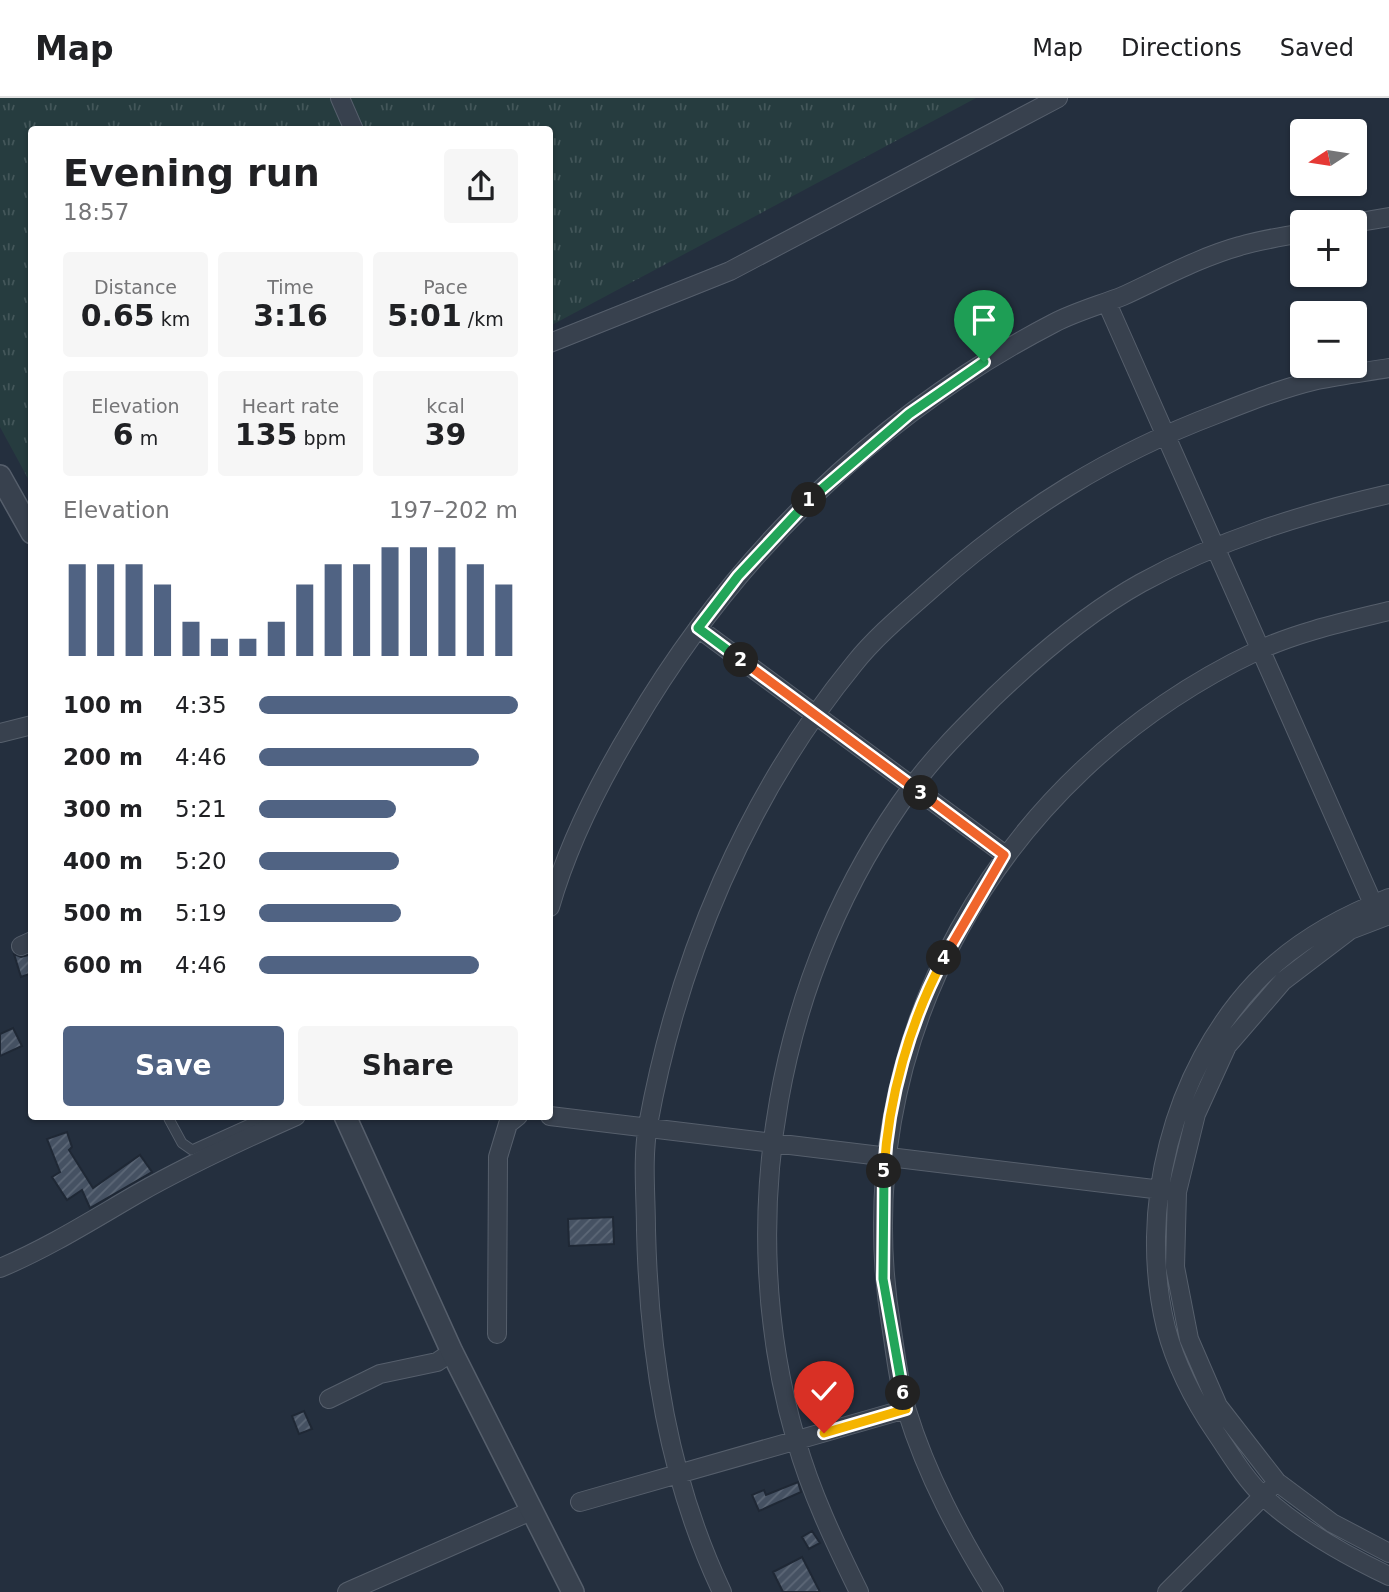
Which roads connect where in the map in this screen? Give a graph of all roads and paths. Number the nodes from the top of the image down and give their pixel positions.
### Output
1 (340, 98) edge
2 (1058, 98) edge
3 (352, 126) edge
4 (1389, 217) edge
5 (1367, 221) edge
6 (1290, 235) edge
7 (1107, 303) junction
8 (553, 342) edge
9 (1389, 368) edge
10 (3, 489) edge
11 (1389, 494) edge
12 (28, 527) edge
13 (1389, 611) edge
14 (698, 628) junction
15 (28, 726) edge
16 (0, 733) edge
17 (1004, 855) junction
18 (553, 899) edge
19 (1383, 909) edge
20 (553, 1116) edge
21 (170, 1120) edge
22 (258, 1120) edge
23 (287, 1120) edge
24 (347, 1120) edge
25 (513, 1120) edge
26 (648, 1128) junction
27 (771, 1142) junction
28 (884, 1156) junction
29 (1169, 1191) junction
30 (0, 1268) edge
31 (497, 1334) dead end
32 (452, 1352) junction
33 (329, 1399) dead end
34 (906, 1409) junction
35 (1277, 1482) junction
36 (1263, 1496) junction
37 (580, 1502) dead end
38 (531, 1511) junction
39 (1389, 1553) edge
40 (1389, 1576) edge
41 (347, 1592) edge
42 (573, 1592) edge
43 (722, 1592) edge
44 (859, 1592) edge
45 (994, 1592) edge
46 (1167, 1592) edge

1 - 3 street
2 - 8 street
4 - 5 street
6 - 7 street
7 - 14 street
7 - 19 street
9 - 26 street
10 - 12 street
11 - 27 street
13 - 17 street
14 - 17 street
14 - 18 street
15 - 16 street
17 - 28 street
19 - 29 street
20 - 26 street
21 - 22 lane
23 - 30 street
24 - 32 street
25 - 31 street
26 - 27 street
26 - 43 street
27 - 28 street
27 - 44 street
28 - 29 street
28 - 34 street
29 - 35 street
29 - 36 street
32 - 33 street
32 - 38 street
34 - 37 street
34 - 45 street
35 - 36 street
35 - 39 street
36 - 40 street
36 - 46 street
38 - 41 street
38 - 42 street

